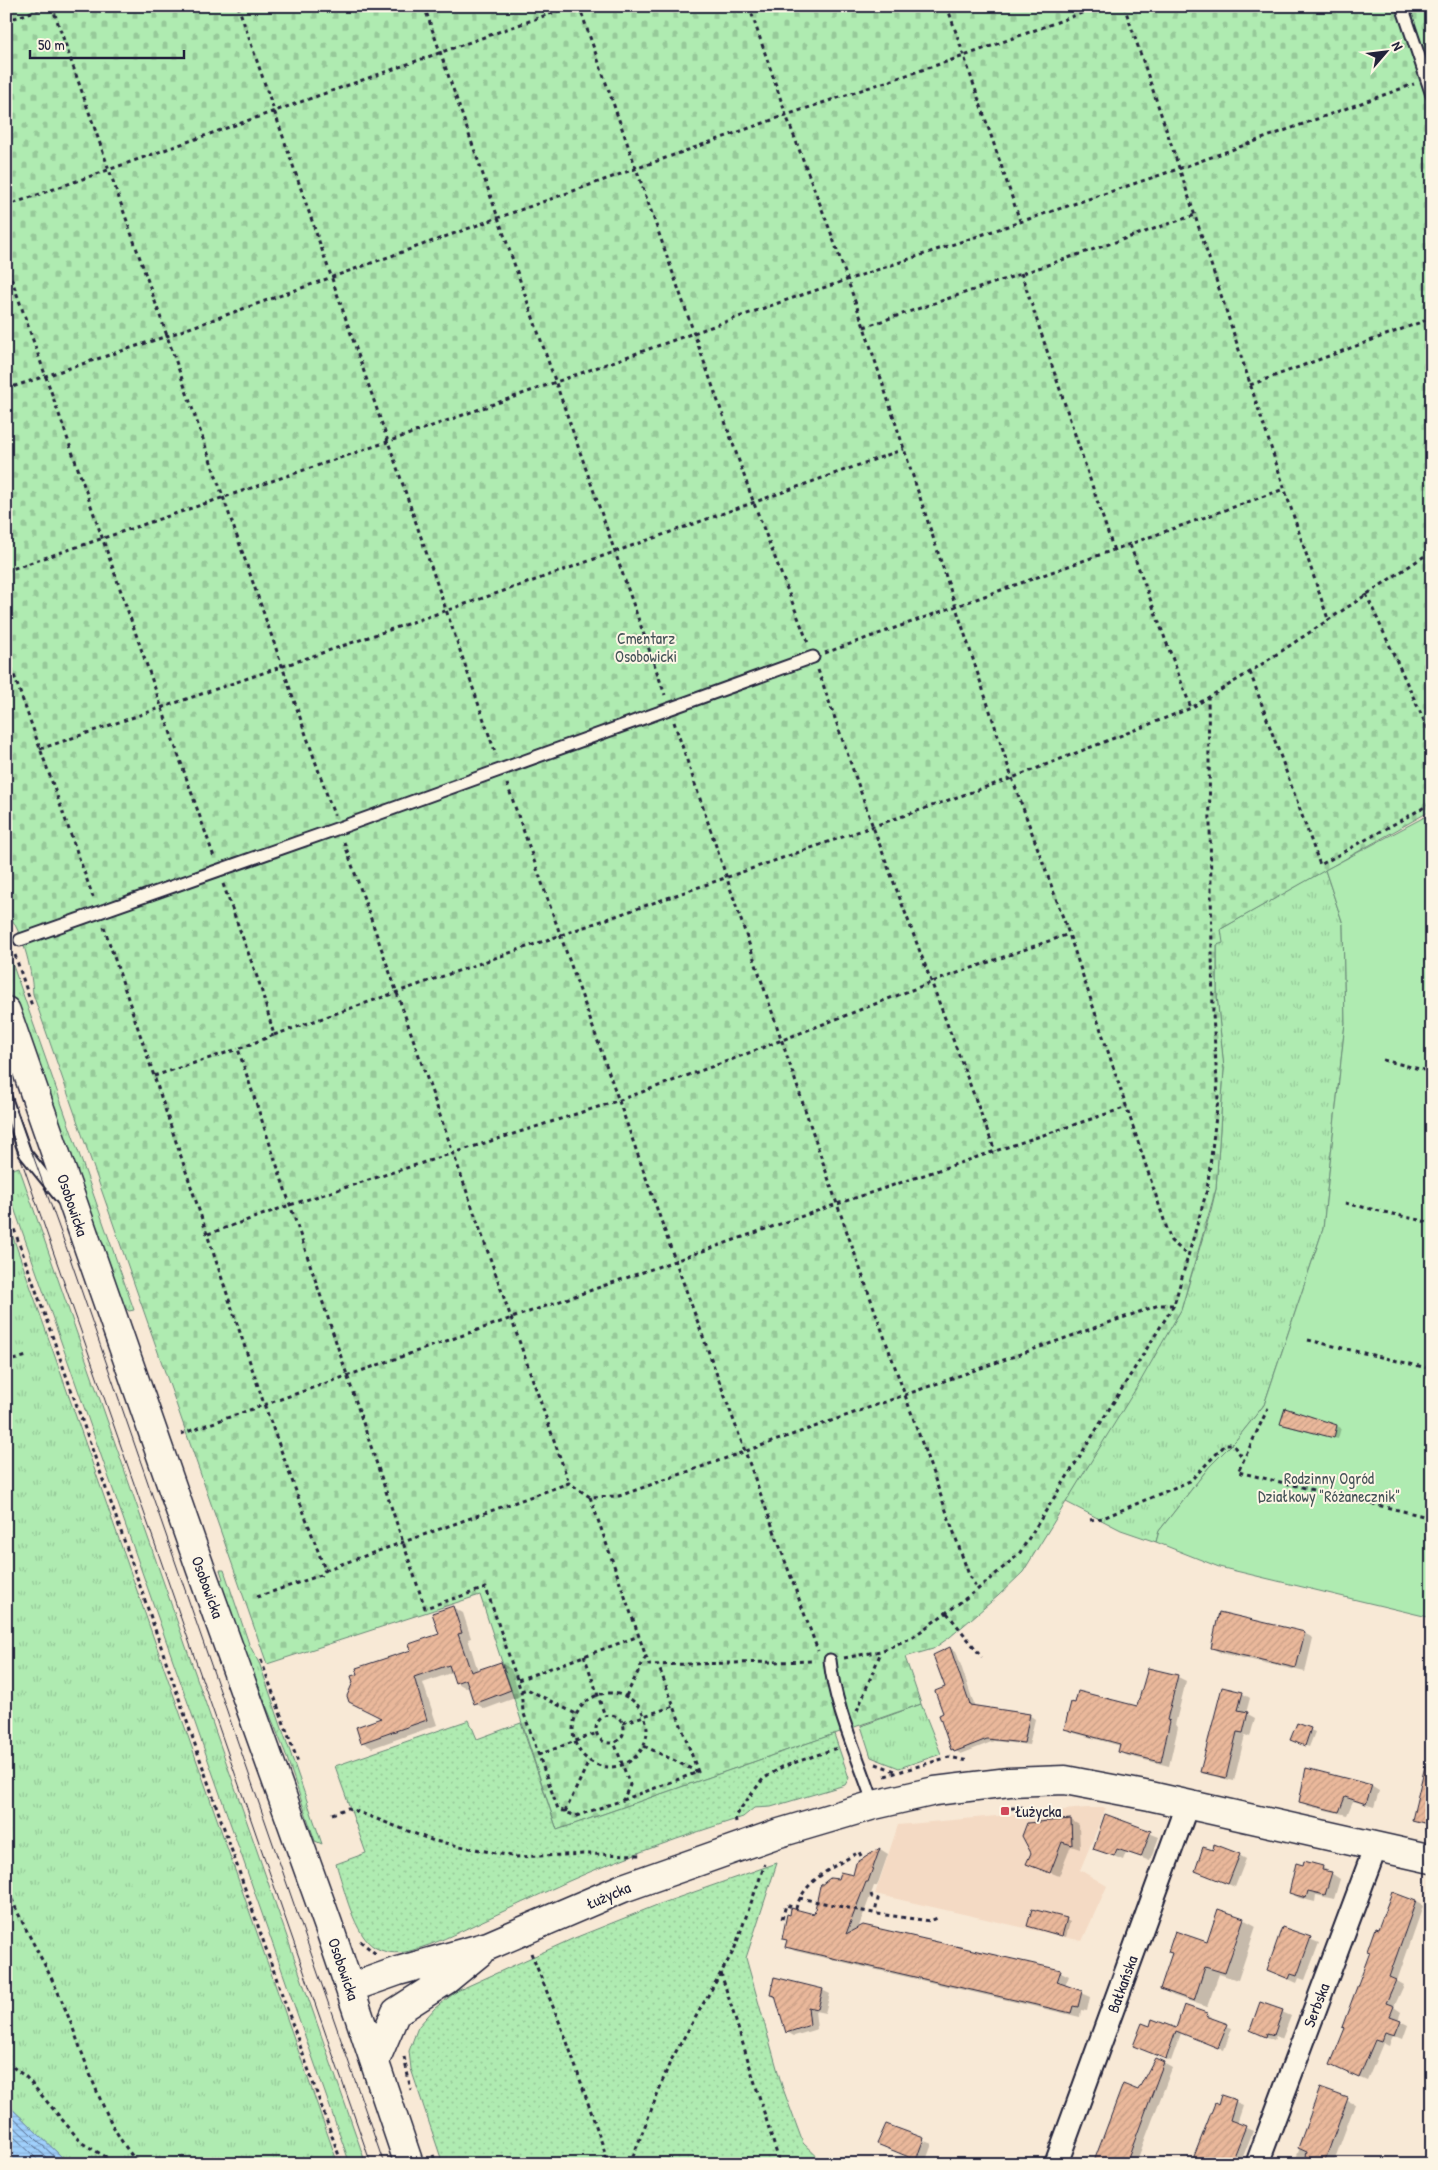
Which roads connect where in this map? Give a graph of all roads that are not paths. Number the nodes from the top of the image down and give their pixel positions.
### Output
1 (1402, 6) edge
2 (1432, 96) edge
3 (813, 657) road end
4 (20, 940) dead end
5 (6, 1011) edge
6 (6, 1099) edge
7 (79, 1221) junction
8 (830, 1660) road end
9 (874, 1805) junction
10 (1187, 1805) junction
11 (1376, 1846) junction
12 (1432, 1859) edge
13 (488, 1946) junction
14 (350, 1988) junction
15 (396, 2012) junction
16 (375, 2061) junction
17 (410, 2164) edge
18 (1056, 2164) edge
19 (1257, 2164) edge

1 - 2 lane
3 - 4 lane
5 - 7 street, Osobowicka
6 - 7 lane
7 - 14 street, Osobowicka
8 - 9 lane
9 - 10 street, Łużycka
9 - 13 street, Łużycka
10 - 11 street, Łużycka
10 - 18 street, Bałkańska
11 - 12 street, Łużycka
11 - 19 street, Serbska
13 - 14 street, Łużycka
13 - 15 street, Łużycka
14 - 15 street
14 - 16 street, Osobowicka
15 - 16 street
16 - 17 street, Osobowicka

